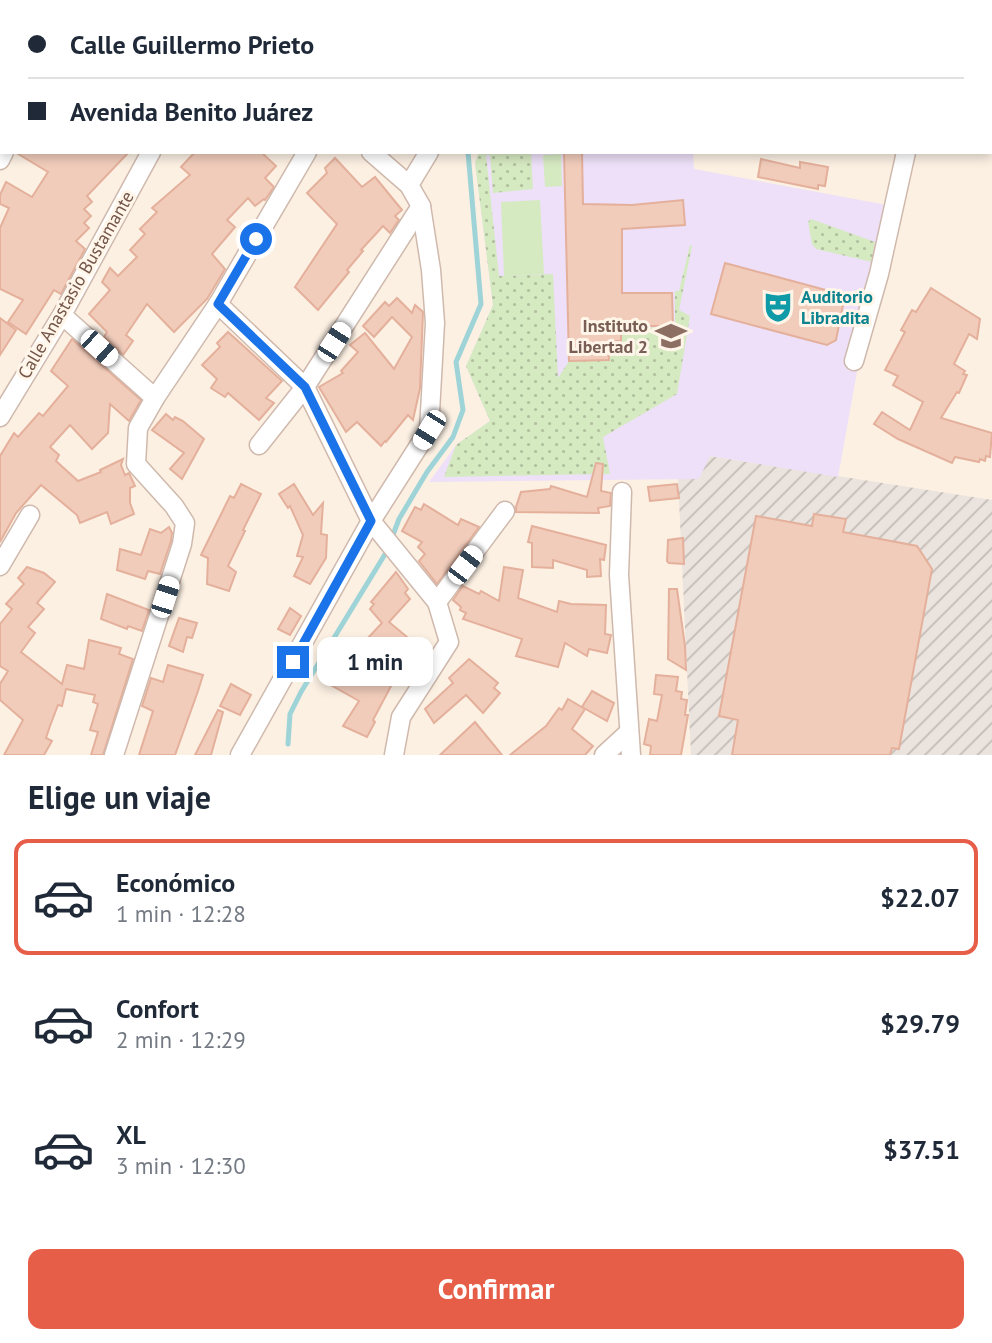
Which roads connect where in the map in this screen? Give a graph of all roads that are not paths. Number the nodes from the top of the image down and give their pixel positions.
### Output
1 (150, 154) edge
2 (306, 154) edge
3 (373, 154) edge
4 (428, 154) edge
5 (906, 154) edge
6 (409, 185) junction
7 (421, 206) junction
8 (218, 304) junction
9 (62, 315) junction
10 (854, 361) dead end
11 (305, 387) junction
12 (155, 398) junction
13 (0, 417) edge
14 (260, 445) dead end
15 (622, 492) dead end
16 (505, 511) dead end
17 (30, 515) dead end
18 (371, 521) junction
19 (0, 566) edge
20 (438, 602) junction
21 (629, 732) junction
22 (114, 755) edge
23 (240, 755) edge
24 (394, 755) edge
25 (604, 755) edge
26 (631, 755) edge

1 - 9 street, Calle Anastasio Bustamante
2 - 8 street
3 - 6 street
4 - 6 street
5 - 10 street
6 - 7 street
7 - 11 street
7 - 18 street
8 - 11 street
8 - 12 street
9 - 12 street
9 - 13 street, Calle Anastasio Bustamante
11 - 14 street
11 - 18 street
12 - 22 street
15 - 21 street
16 - 20 street
17 - 19 street
18 - 20 street
18 - 23 street
20 - 24 street
21 - 25 street
21 - 26 street

